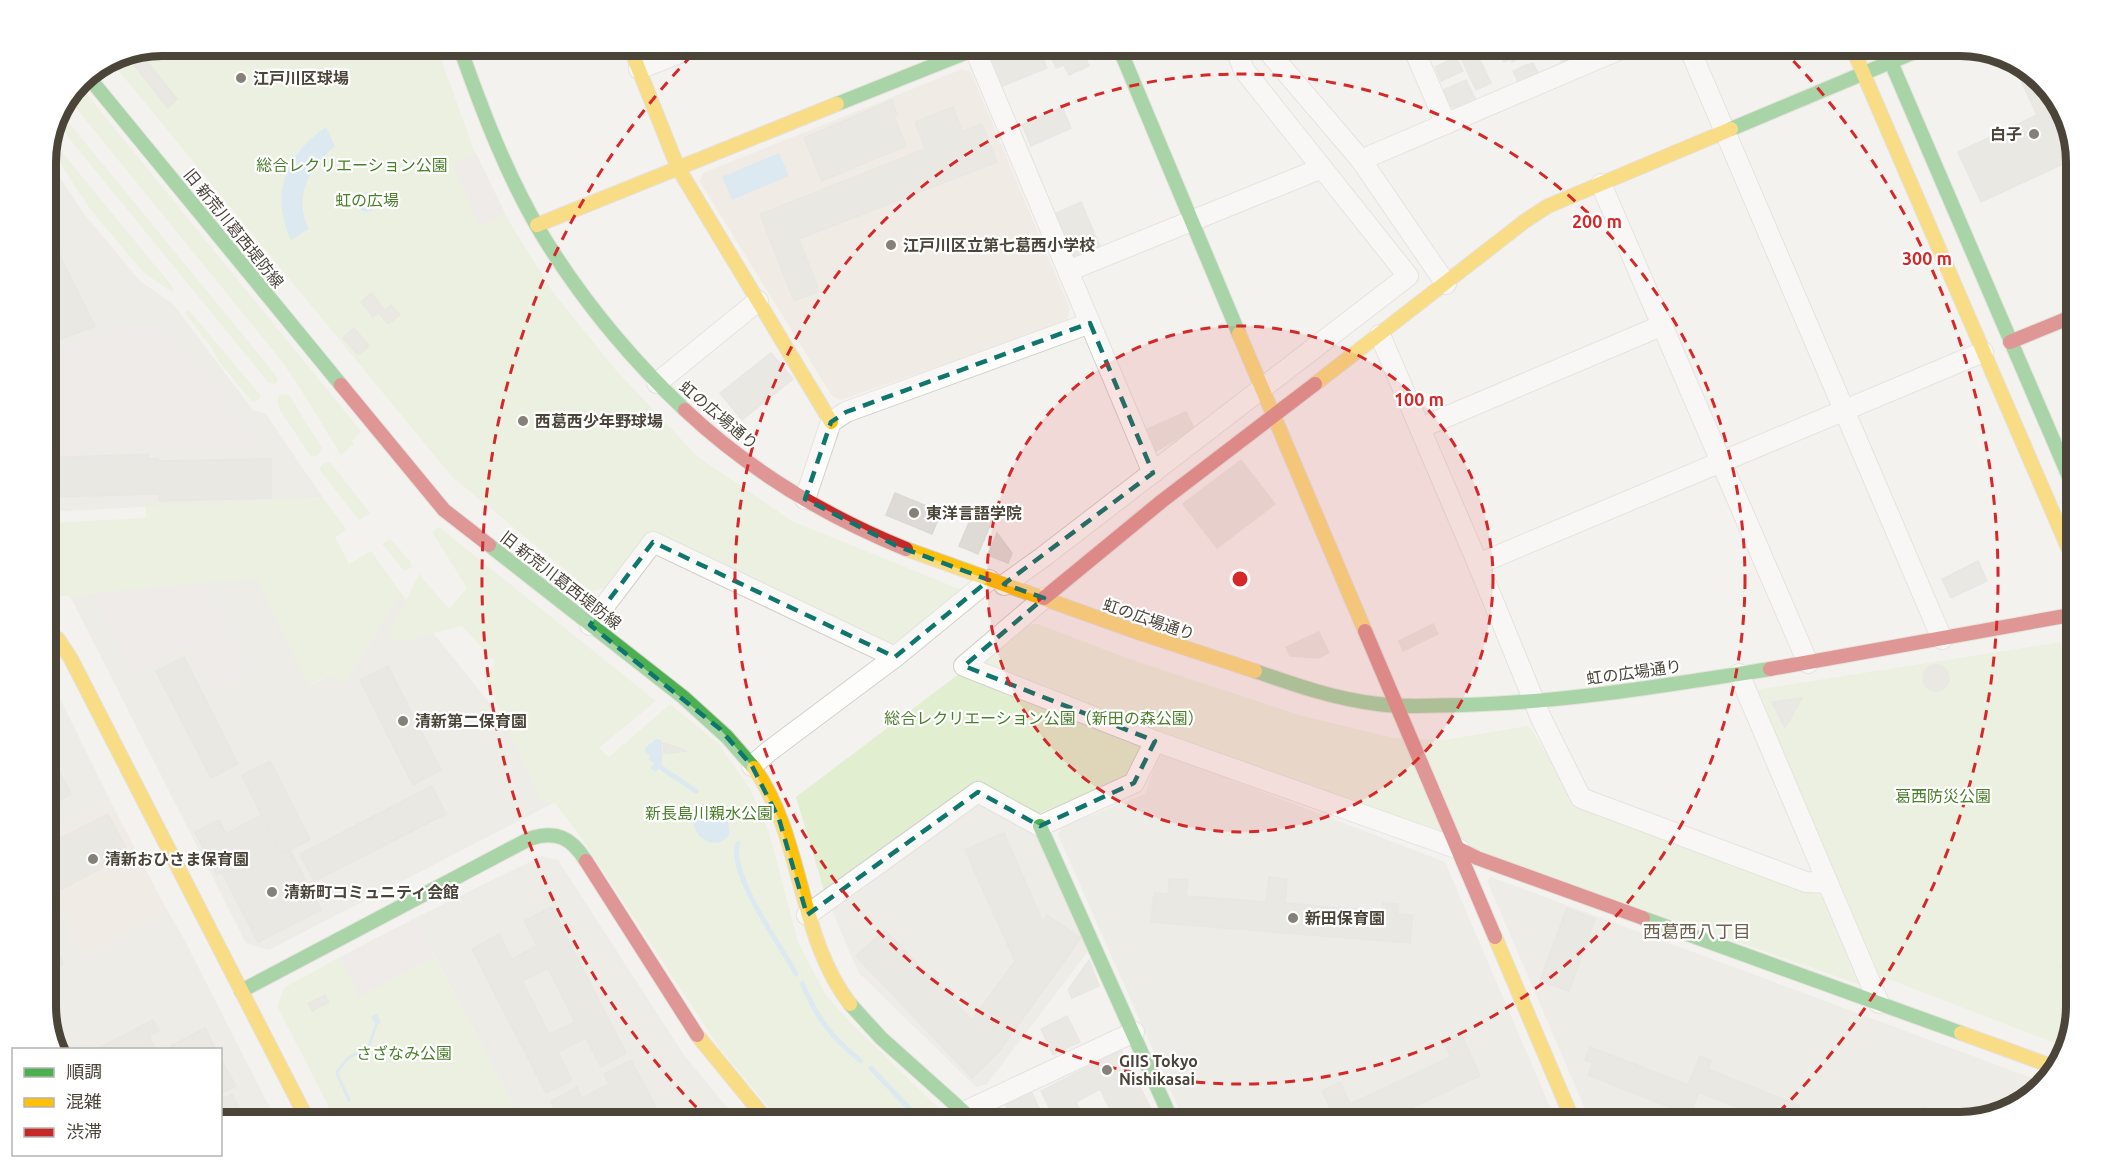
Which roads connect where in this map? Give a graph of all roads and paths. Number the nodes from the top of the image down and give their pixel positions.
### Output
1 (463, 56) edge
2 (634, 56) edge
3 (672, 56) edge
4 (953, 56) edge
5 (982, 56) edge
6 (1123, 56) edge
7 (1238, 56) edge
8 (1272, 56) edge
9 (1417, 56) edge
10 (1590, 56) edge
11 (1693, 56) edge
12 (1856, 56) edge
13 (1889, 56) edge
14 (1905, 56) edge
15 (1891, 62) junction
16 (639, 69) junction
17 (1864, 73) junction
18 (92, 81) edge
19 (1446, 124) junction
20 (1725, 132) junction
21 (1361, 160) junction
22 (678, 168) junction
23 (1322, 168) junction
24 (1601, 184) junction
25 (1191, 222) junction
26 (537, 225) junction
27 (1068, 271) junction
28 (1446, 284) junction
29 (758, 301) junction
30 (2065, 319) edge
31 (1090, 323) junction
32 (1663, 325) junction
33 (1380, 335) junction
34 (2010, 342) junction
35 (1983, 352) junction
36 (657, 383) junction
37 (1262, 389) junction
38 (1842, 410) junction
39 (1274, 416) junction
40 (831, 422) junction
41 (1420, 428) junction
42 (1722, 461) junction
43 (2065, 469) edge
44 (1153, 473) junction
45 (805, 499) junction
46 (2065, 542) edge
47 (1478, 564) junction
48 (996, 582) junction
49 (1044, 598) junction
50 (2066, 616) edge
51 (590, 625) junction
52 (56, 638) edge
53 (1942, 639) junction
54 (895, 657) junction
55 (1808, 663) junction
56 (1738, 674) junction
57 (1534, 703) junction
58 (1398, 706) junction
59 (1155, 741) junction
60 (752, 766) junction
61 (1040, 826) junction
62 (1459, 849) junction
63 (1828, 883) junction
64 (807, 915) junction
65 (242, 991) junction
66 (1879, 1003) junction
67 (1134, 1032) junction
68 (2049, 1065) edge
69 (303, 1112) edge
70 (760, 1112) edge
71 (964, 1112) edge
72 (980, 1112) edge
73 (1168, 1112) edge
74 (1569, 1112) edge

1 - 26 street, 虹の広場通り
2 - 16 street
3 - 16 street
4 - 22 street
5 - 27 street
6 - 25 street
7 - 23 street
8 - 21 street
9 - 19 street
10 - 19 street
11 - 20 street
12 - 17 street
13 - 15 street
14 - 15 street
15 - 17 street
15 - 34 street
16 - 22 street
17 - 20 street
17 - 35 street
18 - 51 street, 旧 新荒川葛西堤防線
19 - 21 street
20 - 24 street
20 - 38 street
21 - 28 street
22 - 26 street
22 - 29 street
23 - 25 street
23 - 37 street
24 - 28 street
24 - 32 street
25 - 27 street
25 - 37 street
26 - 36 street, 虹の広場通り
27 - 31 street
28 - 33 street
29 - 36 street
29 - 40 street
30 - 34 street
31 - 40 street
31 - 44 street
32 - 41 street
32 - 42 street
33 - 39 street
33 - 41 street
34 - 43 street
35 - 38 street
35 - 46 street
36 - 45 street, 虹の広場通り
37 - 39 street
37 - 44 street
38 - 42 street
38 - 53 street
39 - 49 street
39 - 58 street
40 - 45 street
41 - 47 street
42 - 47 street
42 - 55 street
44 - 48 street
45 - 48 street, 虹の広場通り
47 - 57 street
48 - 49 street, 虹の広場通り
48 - 54 street
49 - 58 street, 虹の広場通り
49 - 59 street
50 - 53 street, 虹の広場通り
51 - 54 street
51 - 60 street, 旧 新荒川葛西堤防線
52 - 65 street
53 - 55 street, 虹の広場通り
54 - 60 street
55 - 56 street, 虹の広場通り
56 - 57 street, 虹の広場通り
56 - 63 street
57 - 58 street, 虹の広場通り
57 - 63 street
58 - 62 street
59 - 61 street
59 - 62 street
60 - 64 street, 旧 新荒川葛西堤防線
61 - 64 street
61 - 67 street
62 - 66 street
62 - 74 street
63 - 66 street
64 - 71 street, 旧 新荒川葛西堤防線
65 - 69 street
65 - 70 street
66 - 68 street
67 - 72 street
67 - 73 street

